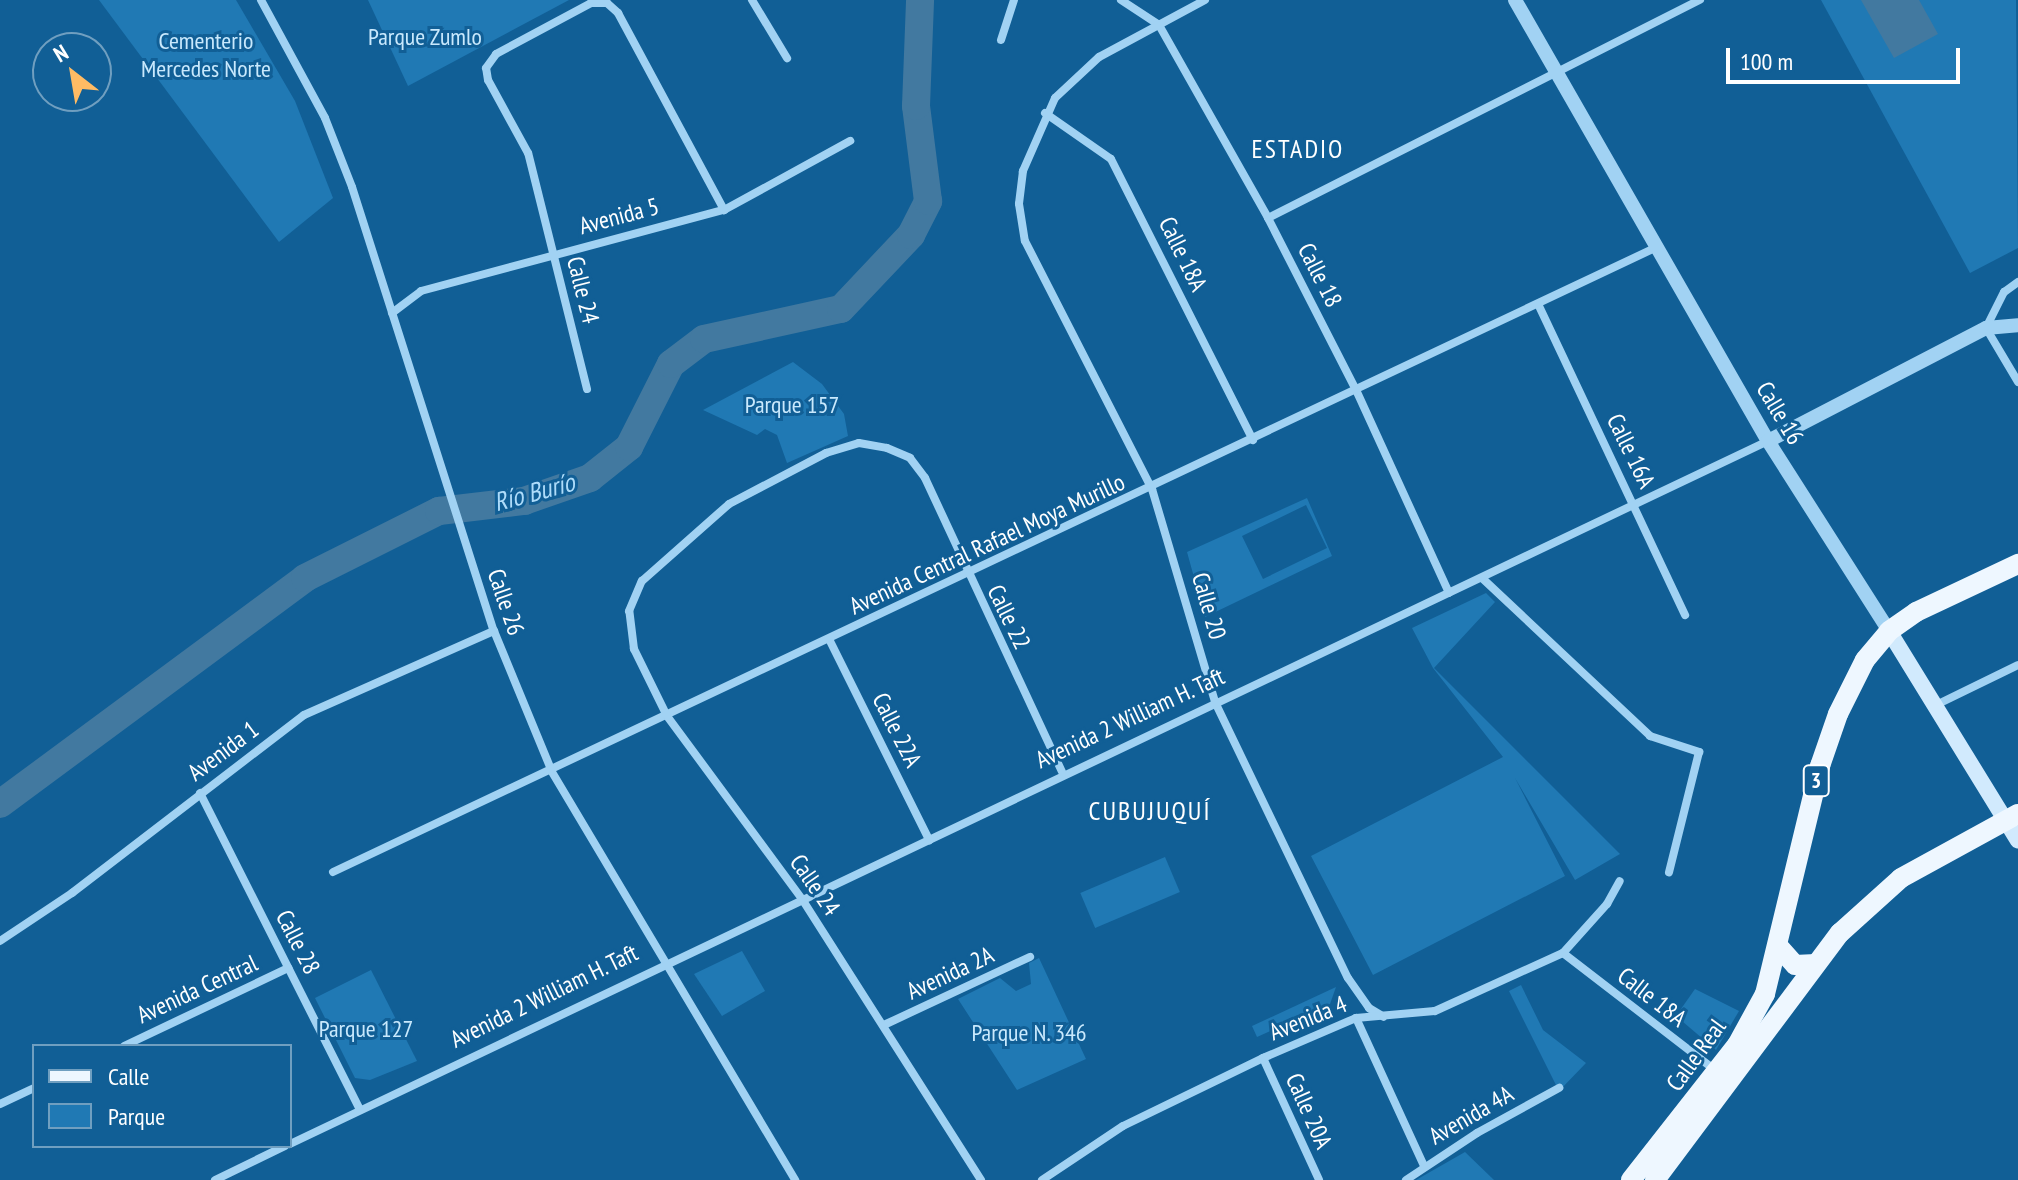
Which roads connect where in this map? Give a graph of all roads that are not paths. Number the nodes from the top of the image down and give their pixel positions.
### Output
1 (261, 0) edge
2 (752, 0) edge
3 (1014, 0) edge
4 (1121, 0) edge
5 (1205, 0) edge
6 (1515, 0) edge
7 (1670, 0) edge
8 (1700, 0) edge
9 (1675, 12) junction
10 (1159, 25) junction
11 (1001, 40) dead end
12 (787, 58) dead end
13 (1554, 70) junction
14 (1045, 113) junction
15 (850, 141) dead end
16 (724, 210) junction
17 (1268, 218) junction
18 (1655, 248) junction
19 (553, 254) junction
20 (2018, 282) edge
21 (1539, 306) junction
22 (392, 313) junction
23 (2018, 325) edge
24 (1986, 328) junction
25 (2018, 382) edge
26 (587, 389) dead end
27 (1357, 392) junction
28 (1253, 440) junction
29 (1768, 441) junction
30 (1152, 489) junction
31 (1635, 505) junction
32 (2018, 564) edge
33 (967, 576) junction
34 (1482, 578) junction
35 (1449, 593) junction
36 (629, 611) joint
37 (1685, 615) dead end
38 (494, 631) junction
39 (1889, 631) junction
40 (829, 639) junction
41 (2018, 665) edge
42 (1215, 702) junction
43 (1935, 706) junction
44 (667, 716) junction
45 (552, 772) junction
46 (1062, 772) junction
47 (200, 793) junction
48 (2012, 817) edge
49 (929, 840) junction
50 (2018, 841) edge
51 (333, 872) dead end
52 (1669, 872) dead end
53 (1620, 881) dead end
54 (802, 899) junction
55 (0, 941) edge
56 (1778, 946) junction
57 (1563, 953) junction
58 (1030, 957) dead end
59 (665, 962) junction
60 (1816, 964) junction
61 (288, 968) junction
62 (1765, 994) junction
63 (1789, 1005) junction
64 (1384, 1017) junction
65 (1356, 1018) junction
66 (886, 1024) junction
67 (128, 1044) edge
68 (1263, 1058) junction
69 (1717, 1072) junction
70 (1559, 1088) dead end
71 (32, 1089) edge
72 (0, 1104) edge
73 (360, 1110) junction
74 (292, 1143) edge
75 (282, 1148) edge
76 (1424, 1166) junction
77 (215, 1180) edge
78 (795, 1180) edge
79 (981, 1180) edge
80 (1042, 1180) edge
81 (1319, 1180) edge
82 (1406, 1180) edge
83 (1631, 1180) edge
84 (1655, 1180) edge

1 - 22 street, Calle 26
2 - 12 street
3 - 11 street
4 - 10 street, Calle 18
5 - 10 street
6 - 13 street, Calle 16
7 - 9 street
8 - 9 street
9 - 13 street
10 - 14 street
10 - 17 street, Calle 18
13 - 17 street
13 - 18 street, Calle 16
14 - 28 street, Calle 18A
14 - 30 street, Calle 20
15 - 16 street, Avenida 5
16 - 19 street, Avenida 5
16 - 19 street, Calle 24
17 - 27 street, Calle 18
18 - 21 street, Avenida Central Rafael Moya Murillo
18 - 29 street, Calle 16
19 - 22 street, Avenida 5
19 - 26 street, Calle 24
20 - 24 street
21 - 27 street, Avenida Central Rafael Moya Murillo
21 - 31 street, Calle 16A
22 - 38 street, Calle 26
23 - 24 street, Avenida 2 William H. Taft
24 - 25 street
24 - 29 street, Avenida 2 William H. Taft
27 - 28 street, Avenida Central Rafael Moya Murillo
27 - 35 street, Calle 18
28 - 30 street, Avenida Central Rafael Moya Murillo
29 - 31 street, Avenida 2 William H. Taft
29 - 39 street, Calle 16
30 - 33 street, Avenida Central Rafael Moya Murillo
30 - 42 street, Calle 20
31 - 34 street, Avenida 2 William H. Taft
31 - 37 street, Calle 16A
32 - 39 main road, 3
33 - 36 street, Calle 22
33 - 40 street, Avenida Central Rafael Moya Murillo
33 - 46 street, Calle 22
34 - 35 street, Avenida 2 William H. Taft
34 - 52 street
35 - 42 street, Avenida 2 William H. Taft
36 - 44 street, Calle 24
38 - 45 street, Calle 26
38 - 47 street, Avenida 1
39 - 43 main road, Calle 16
39 - 56 main road, 3
40 - 44 street, Avenida Central Rafael Moya Murillo
40 - 49 street, Calle 22A
41 - 43 street
42 - 46 street, Avenida 2 William H. Taft
42 - 64 street, Calle 20
43 - 48 main road, Calle 16
44 - 45 street, Avenida Central Rafael Moya Murillo
44 - 54 street, Calle 24
45 - 51 street, Avenida Central Rafael Moya Murillo
45 - 59 street, Calle 26
46 - 49 street, Avenida 2 William H. Taft
47 - 55 street, Avenida 1
47 - 61 street, Calle 28
48 - 50 main road, Calle 16
48 - 60 main road, Calle Real
49 - 54 street, Avenida 2 William H. Taft
53 - 57 street, Avenida 4
54 - 59 street, Avenida 2 William H. Taft
54 - 66 street, Calle 24
56 - 60 main road
56 - 62 main road, Calle Real / 3
57 - 64 street, Avenida 4
57 - 69 street, Calle 18A
58 - 66 street, Avenida 2A
59 - 73 street, Avenida 2 William H. Taft
59 - 78 street, Calle 26
60 - 63 main road, Calle Real
61 - 67 street, Avenida Central
61 - 73 street, Calle 28
62 - 63 main road
62 - 69 main road, Calle Real / 3
63 - 84 main road, Calle Real
64 - 65 street, Avenida 4
65 - 68 street, Avenida 4
65 - 76 street
66 - 79 street, Calle 24
68 - 80 street, Avenida 4
68 - 81 street, Calle 20A
69 - 83 main road, Calle Real / 3
70 - 76 street, Avenida 4A
71 - 72 street
73 - 74 street, Avenida 2 William H. Taft
75 - 77 street, Avenida 2 William H. Taft
76 - 82 street, Avenida 4A

